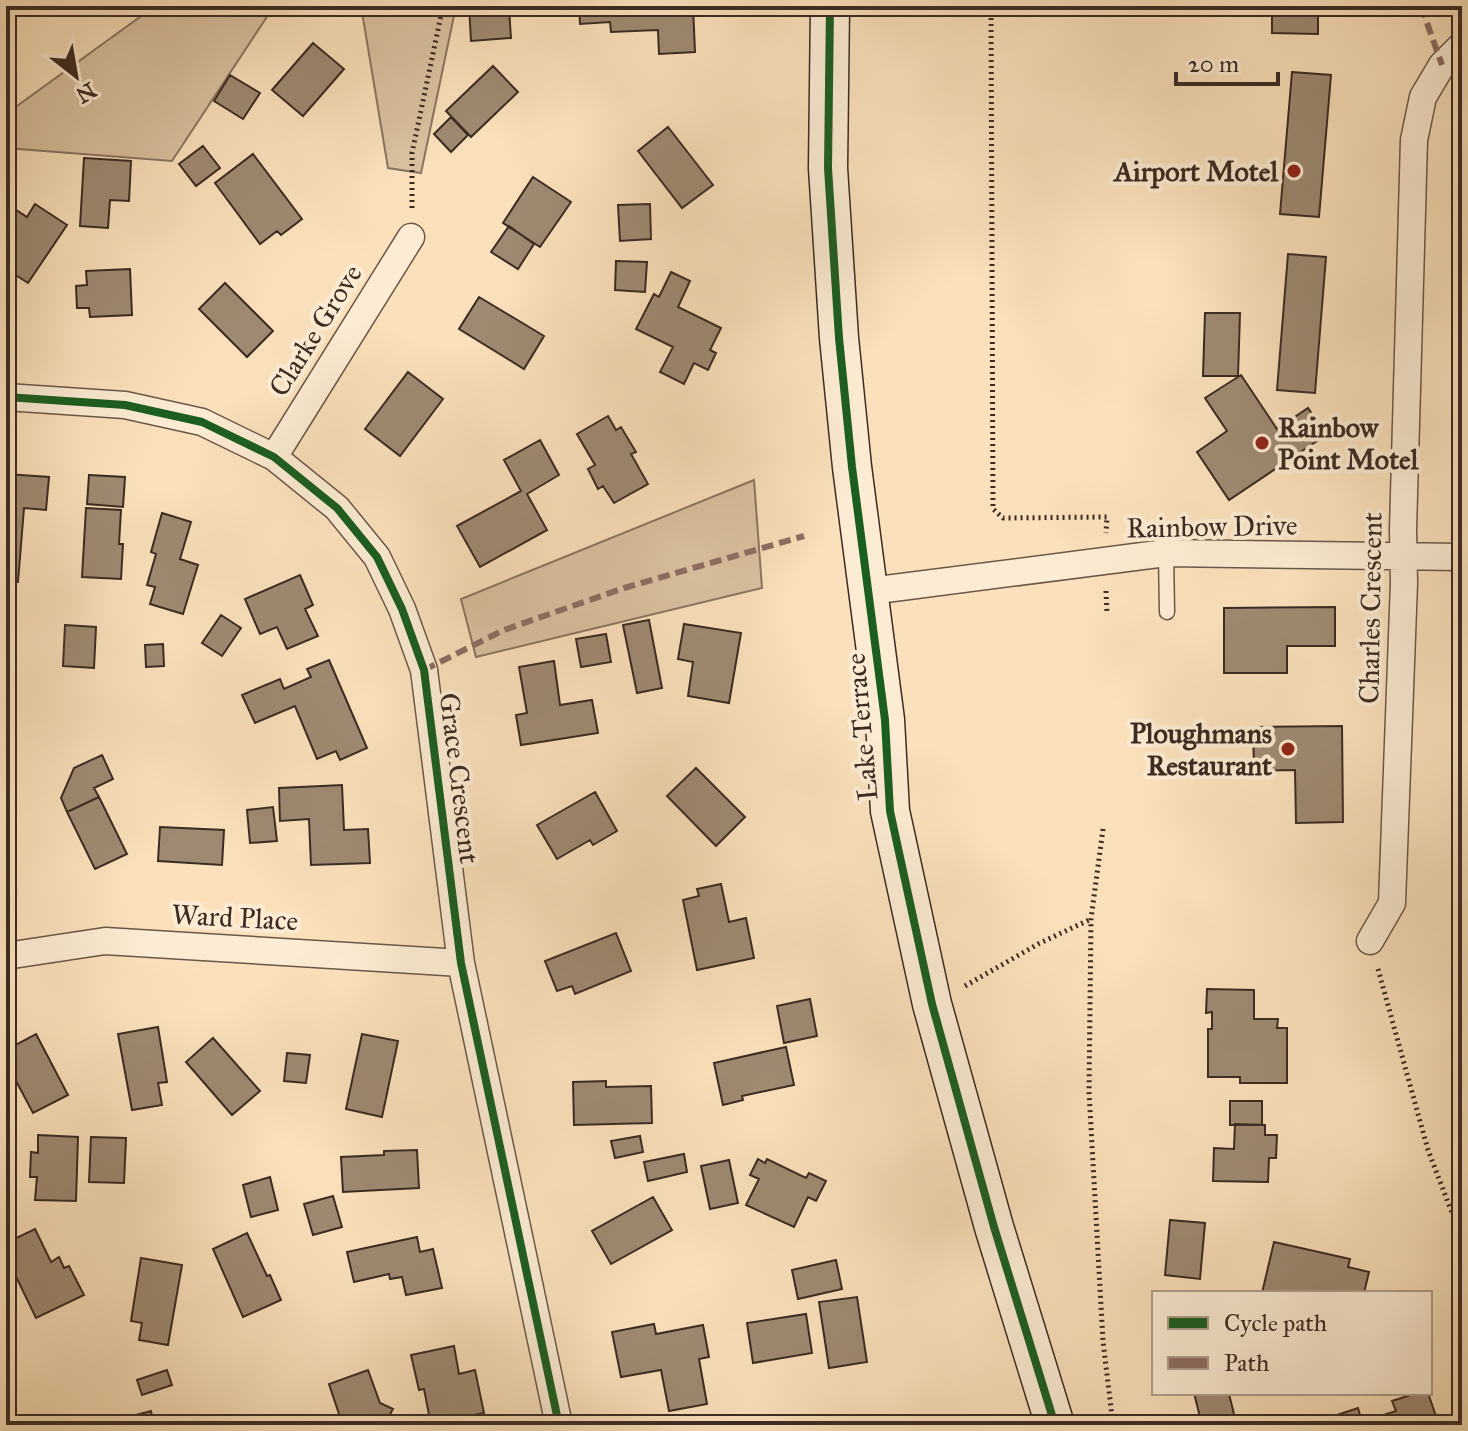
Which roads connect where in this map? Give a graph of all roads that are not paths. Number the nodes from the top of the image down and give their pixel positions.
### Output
1 (830, 6) edge
2 (1462, 45) edge
3 (411, 237) road end
4 (6, 397) edge
5 (274, 457) junction
6 (1166, 553) junction
7 (1405, 557) junction
8 (1462, 557) edge
9 (870, 591) junction
10 (1167, 612) dead end
11 (1370, 941) road end
12 (6, 956) edge
13 (461, 963) junction
14 (559, 1425) edge
15 (1055, 1425) edge

1 - 9 main road, Lake Terrace
2 - 7 street, Charles Crescent
3 - 5 street, Clarke Grove
4 - 5 street, Grace Crescent
5 - 13 street, Grace Crescent
6 - 7 street, Rainbow Drive
6 - 9 street, Rainbow Drive
6 - 10 lane
7 - 8 street, Rainbow Drive
7 - 11 street, Charles Crescent
9 - 15 main road, Lake Terrace
12 - 13 street, Ward Place
13 - 14 street, Grace Crescent

